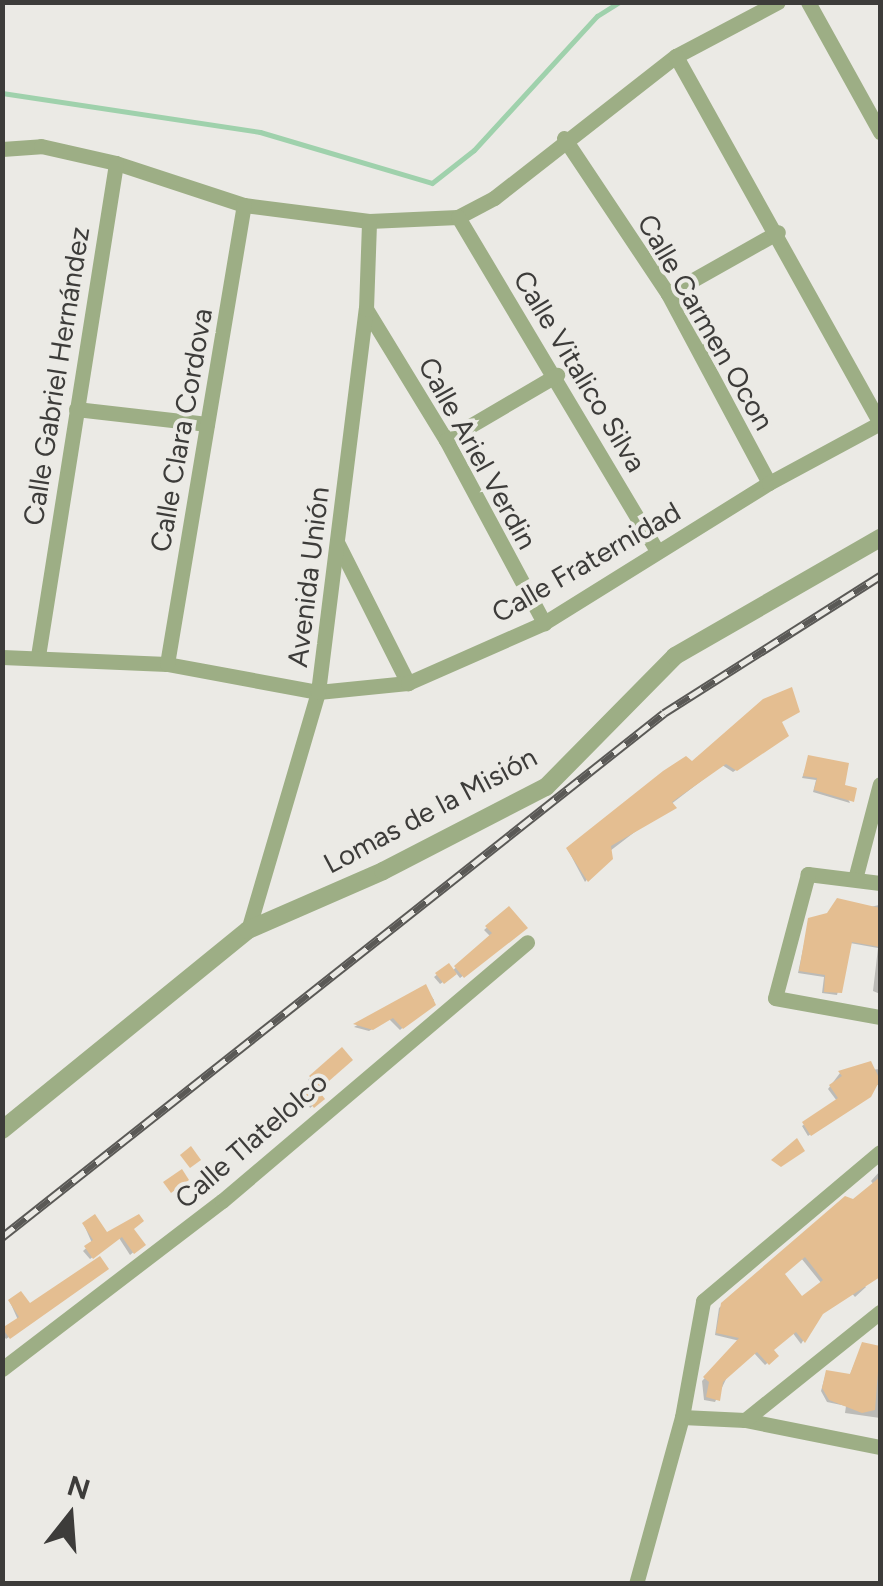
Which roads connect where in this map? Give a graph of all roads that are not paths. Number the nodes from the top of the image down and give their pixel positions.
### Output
1 (778, 2) edge
2 (808, 2) edge
3 (676, 56) junction
4 (880, 132) edge
5 (564, 138) junction
6 (2, 149) edge
7 (116, 163) junction
8 (244, 205) junction
9 (458, 217) junction
10 (369, 221) junction
11 (778, 232) junction
12 (668, 294) junction
13 (366, 309) junction
14 (557, 375) junction
15 (76, 409) junction
16 (880, 423) edge
17 (207, 424) junction
18 (446, 440) junction
19 (769, 483) junction
20 (880, 538) edge
21 (338, 543) junction
22 (658, 551) junction
23 (544, 622) junction
24 (38, 656) junction
25 (2, 657) edge
26 (166, 664) junction
27 (408, 683) junction
28 (318, 692) junction
29 (880, 784) edge
30 (855, 879) junction
31 (880, 883) edge
32 (248, 930) junction
33 (526, 942) dead end
34 (880, 1016) edge
35 (2, 1130) edge
36 (880, 1152) edge
37 (880, 1312) edge
38 (2, 1369) edge
39 (682, 1417) junction
40 (746, 1420) junction
41 (880, 1446) edge
42 (636, 1584) edge

1 - 3 street
2 - 4 street
3 - 5 street
3 - 11 street
5 - 9 street
5 - 12 street, Calle Carmen Ocon
6 - 7 street
7 - 8 street
7 - 15 street, Calle Gabriel Hernández
8 - 10 street
8 - 17 street, Calle Clara Cordova
9 - 10 street
9 - 14 street, Calle Vitalico Silva
10 - 13 street, Avenida Unión
11 - 12 street
11 - 16 street
12 - 19 street, Calle Carmen Ocon
13 - 18 street, Calle Ariel Verdin
13 - 21 street, Avenida Unión
14 - 18 street
14 - 22 street, Calle Vitalico Silva
15 - 17 street
15 - 24 street, Calle Gabriel Hernández
16 - 19 street, Calle Fraternidad
17 - 26 street, Calle Clara Cordova
18 - 23 street, Calle Ariel Verdin
19 - 22 street, Calle Fraternidad
20 - 32 street, Lomas de la Misión
21 - 27 street
21 - 28 street, Avenida Unión
22 - 23 street, Calle Fraternidad
23 - 27 street, Calle Fraternidad
24 - 25 street, Calle Fraternidad
24 - 26 street, Calle Fraternidad
26 - 28 street, Calle Fraternidad
27 - 28 street, Calle Fraternidad
28 - 32 street, Avenida Unión
29 - 30 street
30 - 31 street
30 - 34 street
32 - 35 street, Lomas de la Misión
33 - 38 street, Calle Tlatelolco
36 - 39 street
37 - 40 street
39 - 40 street
39 - 42 street
40 - 41 street

